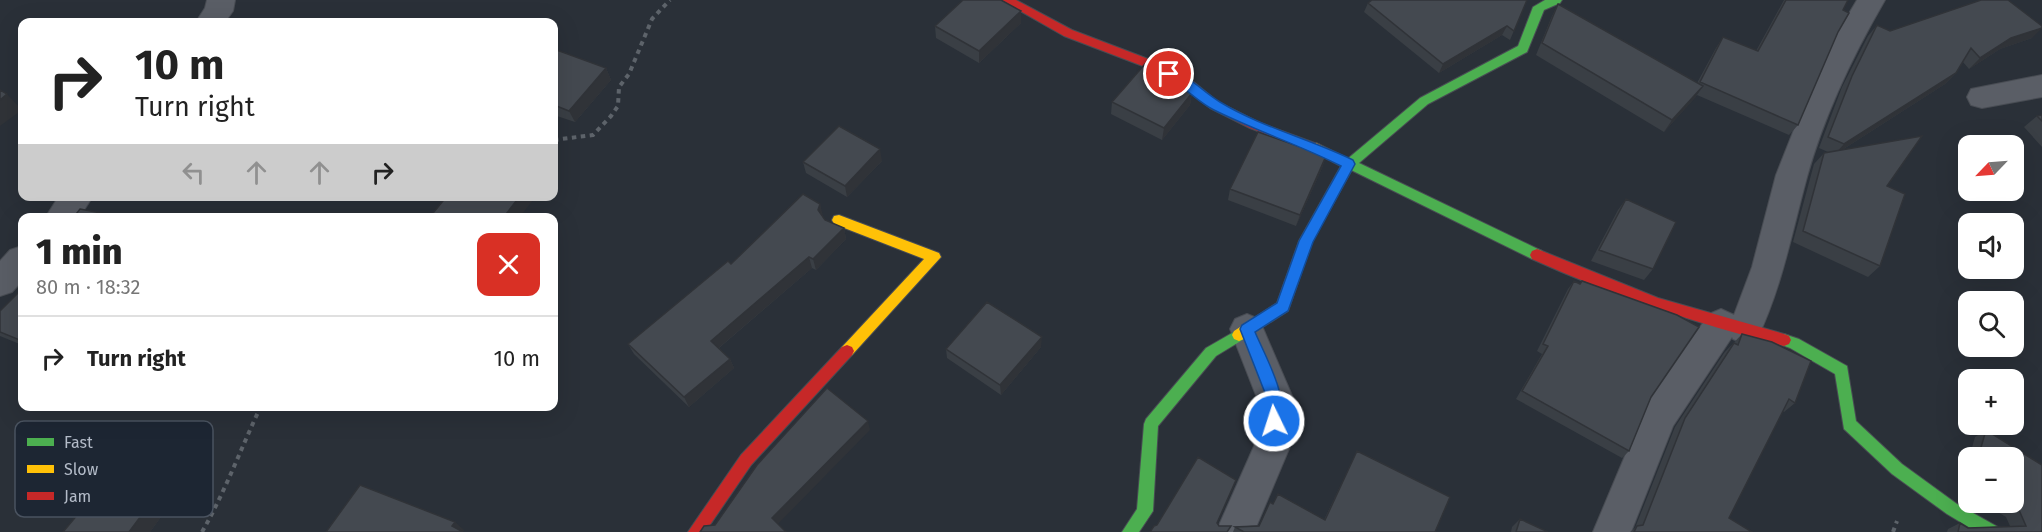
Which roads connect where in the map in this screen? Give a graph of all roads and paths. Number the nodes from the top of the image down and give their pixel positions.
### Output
1 (221, 0) edge
2 (670, 0) edge
3 (1007, 0) edge
4 (1556, 0) edge
5 (1871, 0) edge
6 (213, 18) edge
7 (2042, 86) edge
8 (1982, 97) dead end
9 (558, 139) edge
10 (1349, 164) junction
11 (839, 220) dead end
12 (18, 264) edge
13 (0, 282) edge
14 (1733, 327) junction
15 (1247, 329) junction
16 (259, 411) edge
17 (213, 513) edge
18 (211, 517) edge
19 (202, 532) edge
20 (696, 532) edge
21 (1130, 532) edge
22 (1235, 532) edge
23 (1612, 532) edge
24 (1992, 532) edge

1 - 6 street
2 - 9 path
3 - 10 street
4 - 10 street
5 - 14 street
7 - 8 street
10 - 14 street
10 - 15 street
11 - 20 street
12 - 13 street
14 - 23 street
14 - 24 street
15 - 21 street
15 - 22 street
16 - 17 path
18 - 19 path

